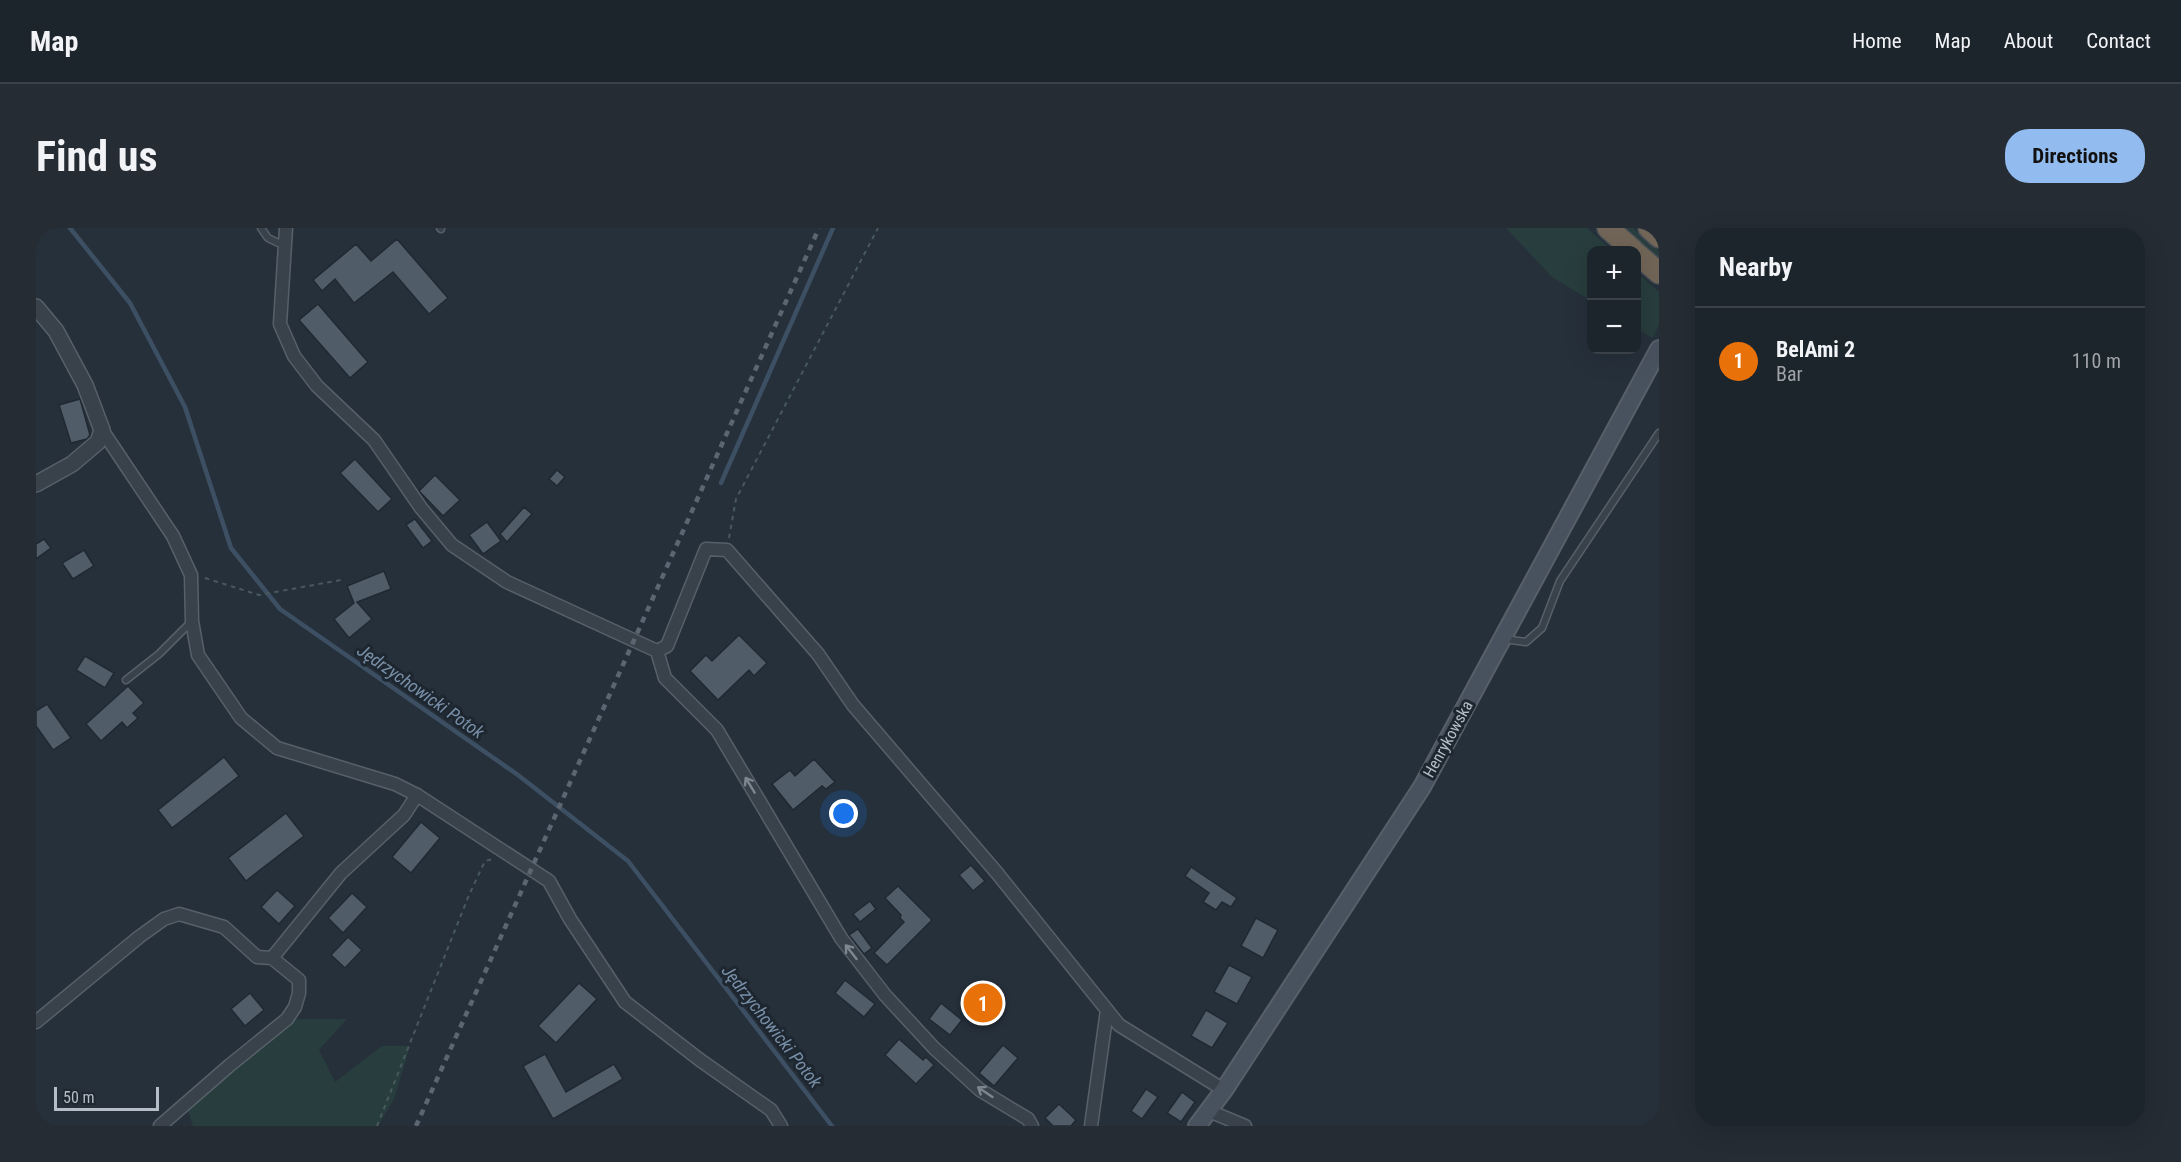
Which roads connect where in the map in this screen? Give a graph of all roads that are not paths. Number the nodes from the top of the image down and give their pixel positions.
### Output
1 (261, 228) edge
2 (286, 228) edge
3 (1608, 228) edge
4 (1649, 228) edge
5 (1659, 237) edge
6 (286, 246) junction
7 (1628, 246) edge
8 (1641, 257) edge
9 (1659, 273) edge
10 (36, 307) edge
11 (1659, 349) edge
12 (102, 430) junction
13 (1659, 433) edge
14 (36, 484) edge
15 (192, 621) junction
16 (1503, 639) junction
17 (657, 651) junction
18 (126, 680) dead end
19 (417, 795) junction
20 (272, 958) junction
21 (1107, 1010) junction
22 (36, 1022) edge
23 (1224, 1090) junction
24 (1209, 1111) junction
25 (160, 1126) edge
26 (781, 1126) edge
27 (1032, 1126) edge
28 (1091, 1126) edge
29 (1197, 1126) edge
30 (1245, 1126) edge

1 - 6 lane
2 - 6 street
3 - 7 highway
4 - 5 highway
6 - 17 street
8 - 9 highway
10 - 12 street
11 - 16 main road, Henrykowska
12 - 14 street
12 - 15 street
13 - 16 lane
15 - 18 lane
15 - 19 street
16 - 23 main road, Henrykowska
17 - 21 street
27 -> 17 street
19 - 20 street
19 - 26 street
20 - 22 street
20 - 25 street
21 - 23 street
21 - 28 street
23 - 24 main road, Henrykowska
24 - 29 main road, Henrykowska
24 - 30 street

